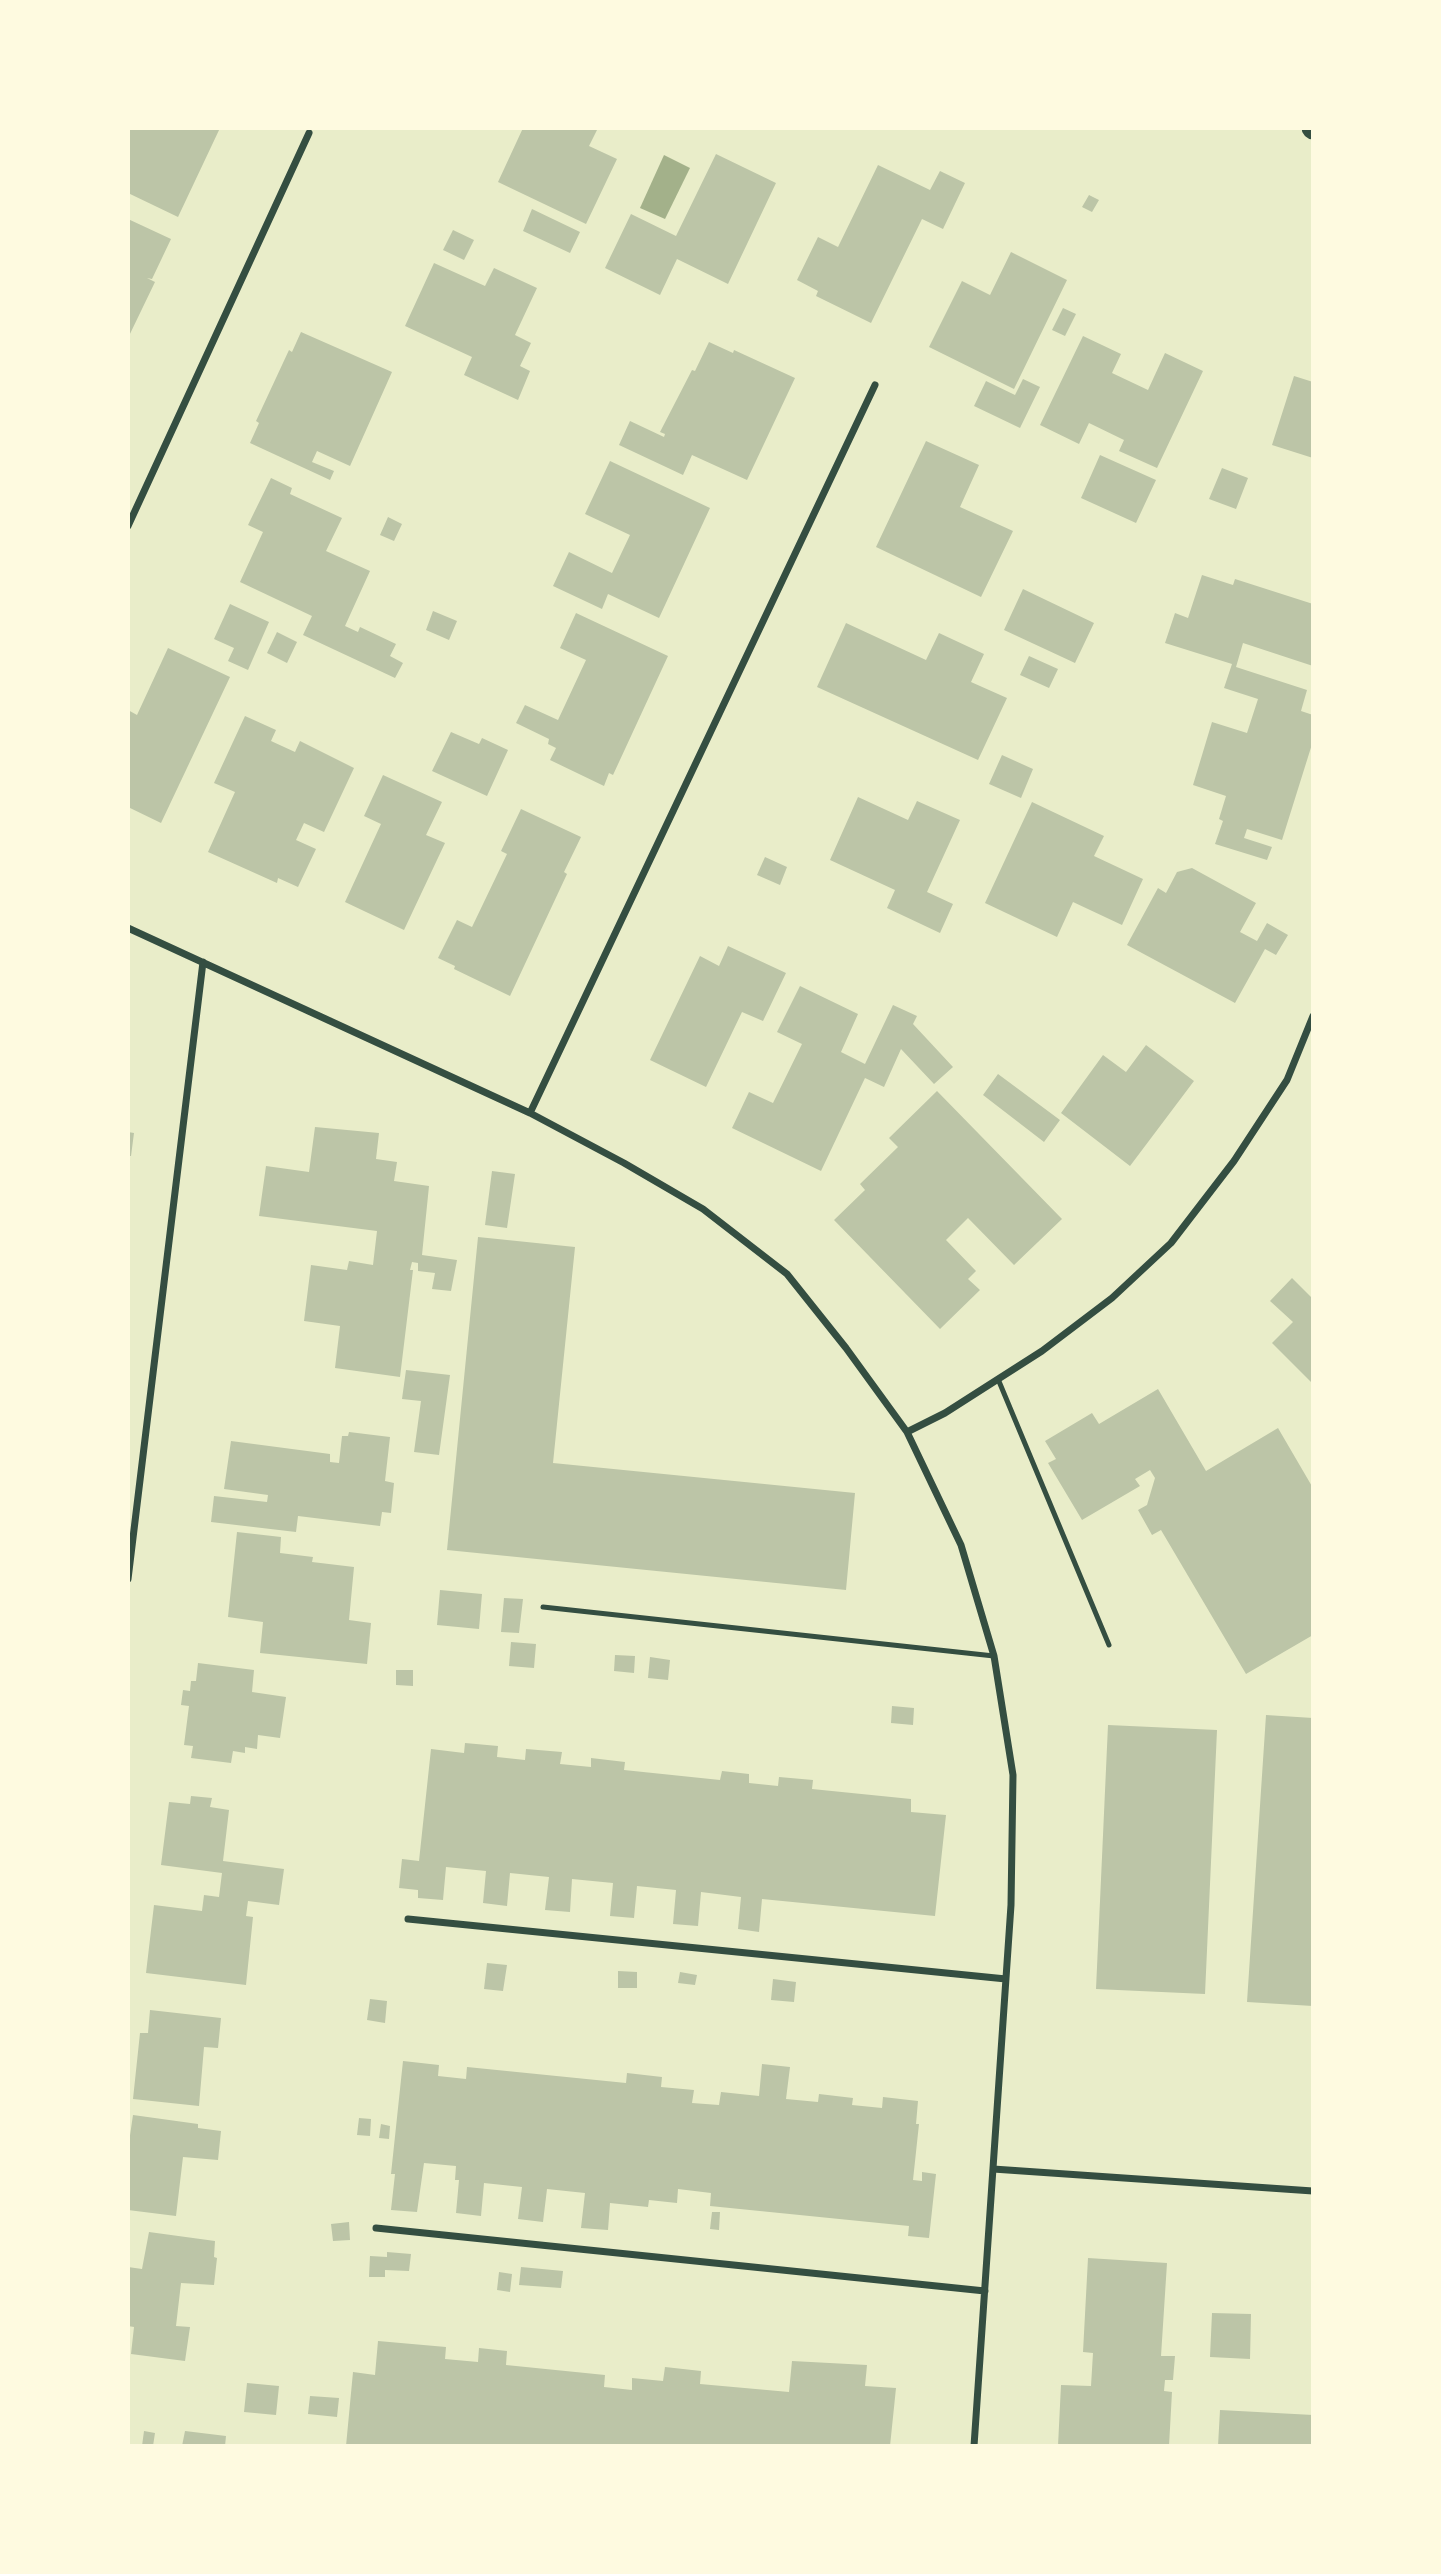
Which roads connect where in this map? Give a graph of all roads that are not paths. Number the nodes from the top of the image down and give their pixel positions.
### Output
1 (309, 133) dead end
2 (875, 385) dead end
3 (128, 526) edge
4 (128, 928) edge
5 (203, 962) junction
6 (1313, 1016) edge
7 (530, 1113) junction
8 (998, 1379) junction
9 (907, 1432) junction
10 (128, 1579) edge
11 (542, 1607) dead end
12 (1109, 1645) dead end
13 (994, 1656) junction
14 (408, 1919) dead end
15 (1006, 1979) junction
16 (993, 2169) junction
17 (1313, 2190) edge
18 (376, 2228) dead end
19 (985, 2291) junction
20 (974, 2446) edge

1 - 3 street
2 - 7 street
4 - 5 street
5 - 7 street
5 - 10 street
6 - 8 street
7 - 9 street
8 - 9 street
8 - 12 lane
9 - 13 street
11 - 13 lane
13 - 15 street
14 - 15 street
15 - 16 street
16 - 17 street
16 - 19 street
18 - 19 street
19 - 20 street

